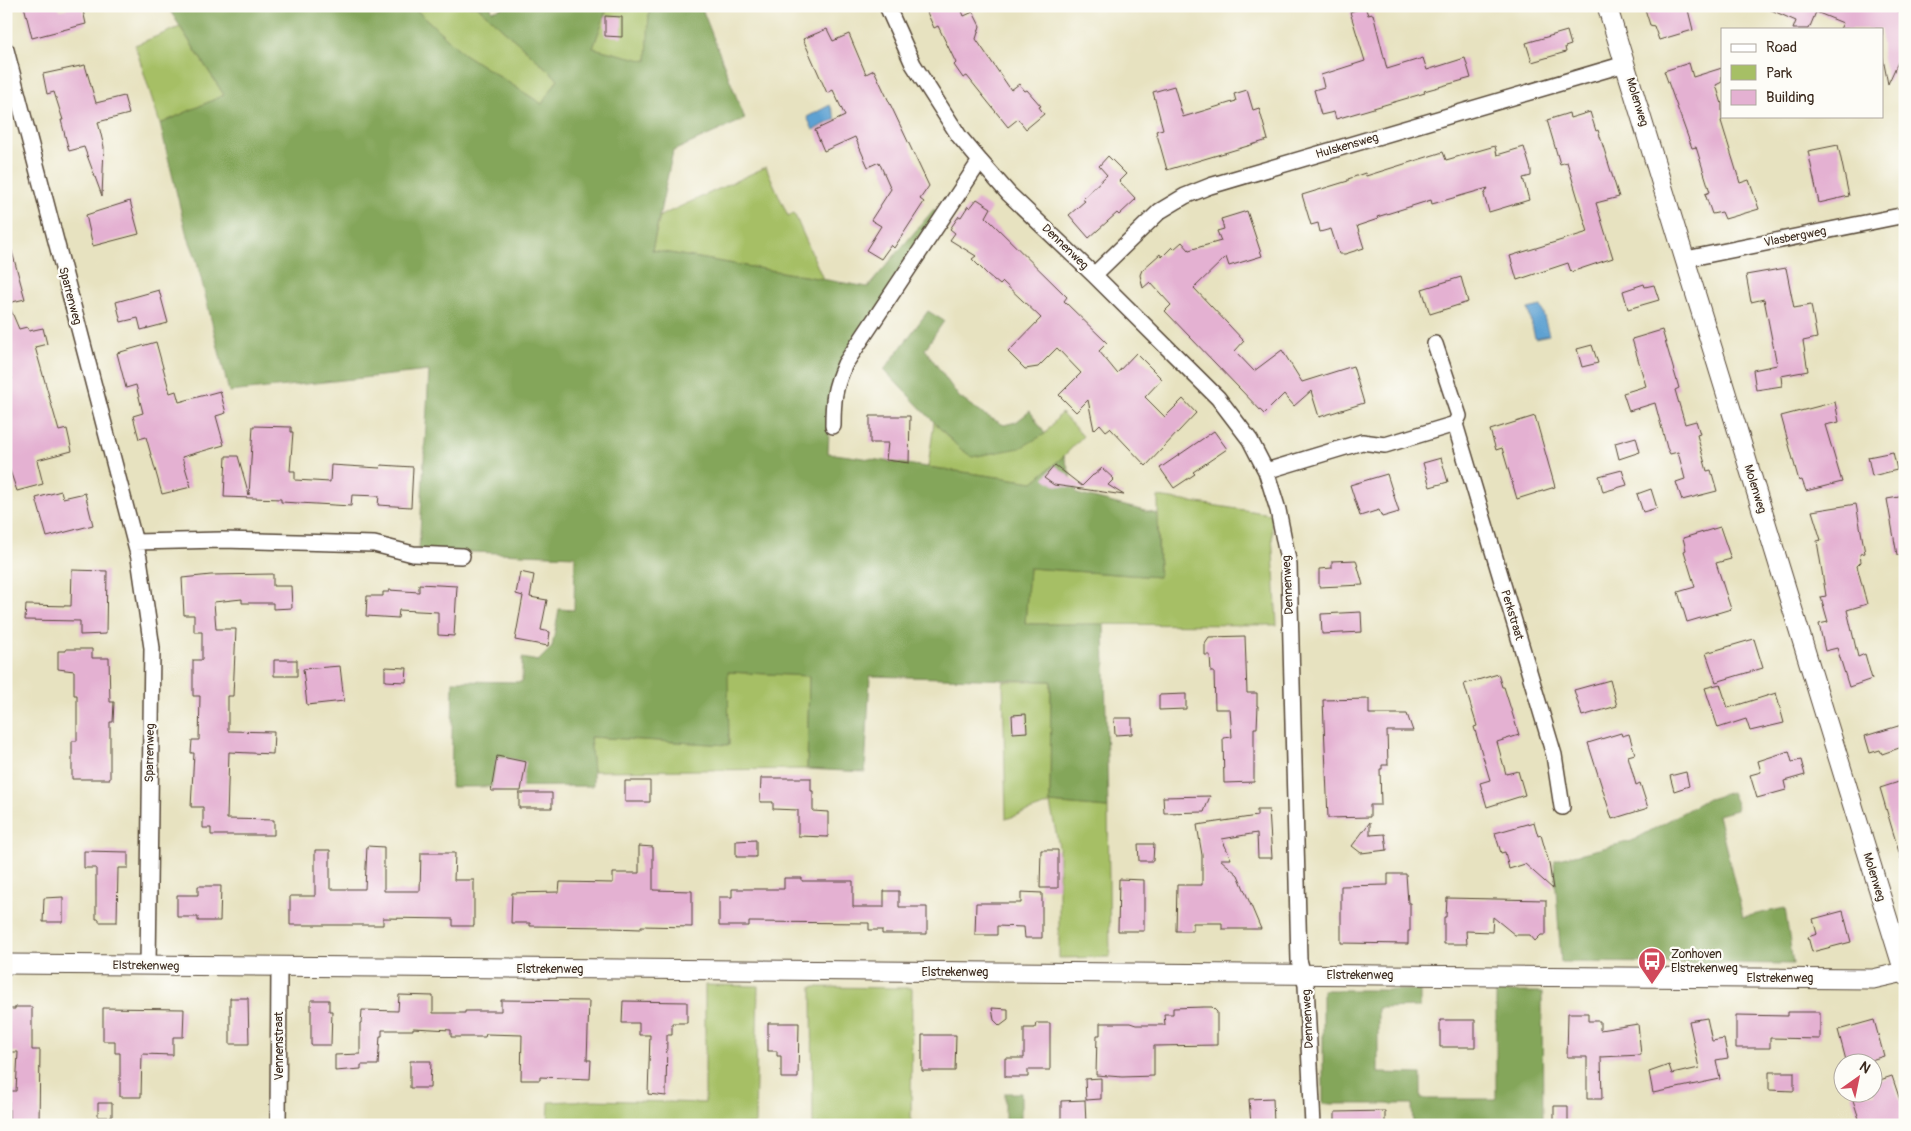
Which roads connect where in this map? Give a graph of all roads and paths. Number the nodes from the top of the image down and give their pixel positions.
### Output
1 (887, 6) edge
2 (1607, 6) edge
3 (6, 50) edge
4 (1625, 64) junction
5 (980, 161) junction
6 (1905, 215) edge
7 (1686, 259) junction
8 (1094, 275) junction
9 (1435, 344) dead end
10 (1455, 424) junction
11 (832, 426) dead end
12 (1266, 471) junction
13 (135, 542) junction
14 (462, 556) dead end
15 (1562, 807) dead end
16 (6, 964) edge
17 (148, 966) junction
18 (279, 967) junction
19 (1904, 974) edge
20 (1303, 975) junction
21 (278, 1125) edge
22 (1313, 1125) edge

1 - 5 street, Dennenweg
2 - 4 street, Molenweg
3 - 13 street, Sparrenweg
4 - 7 street, Molenweg
4 - 8 street, Hulskensweg
5 - 8 street, Dennenweg
5 - 11 street
6 - 7 street, Vlasbergweg
7 - 19 street, Molenweg
8 - 12 street, Dennenweg
9 - 10 street, Perkstraat
10 - 12 street
10 - 15 street, Perkstraat
12 - 20 street, Dennenweg
13 - 14 street
13 - 17 street, Sparrenweg
16 - 17 street, Elstrekenweg
17 - 18 street, Elstrekenweg
18 - 20 street, Elstrekenweg
18 - 21 street, Vennenstraat
19 - 20 street, Elstrekenweg
20 - 22 street, Dennenweg

